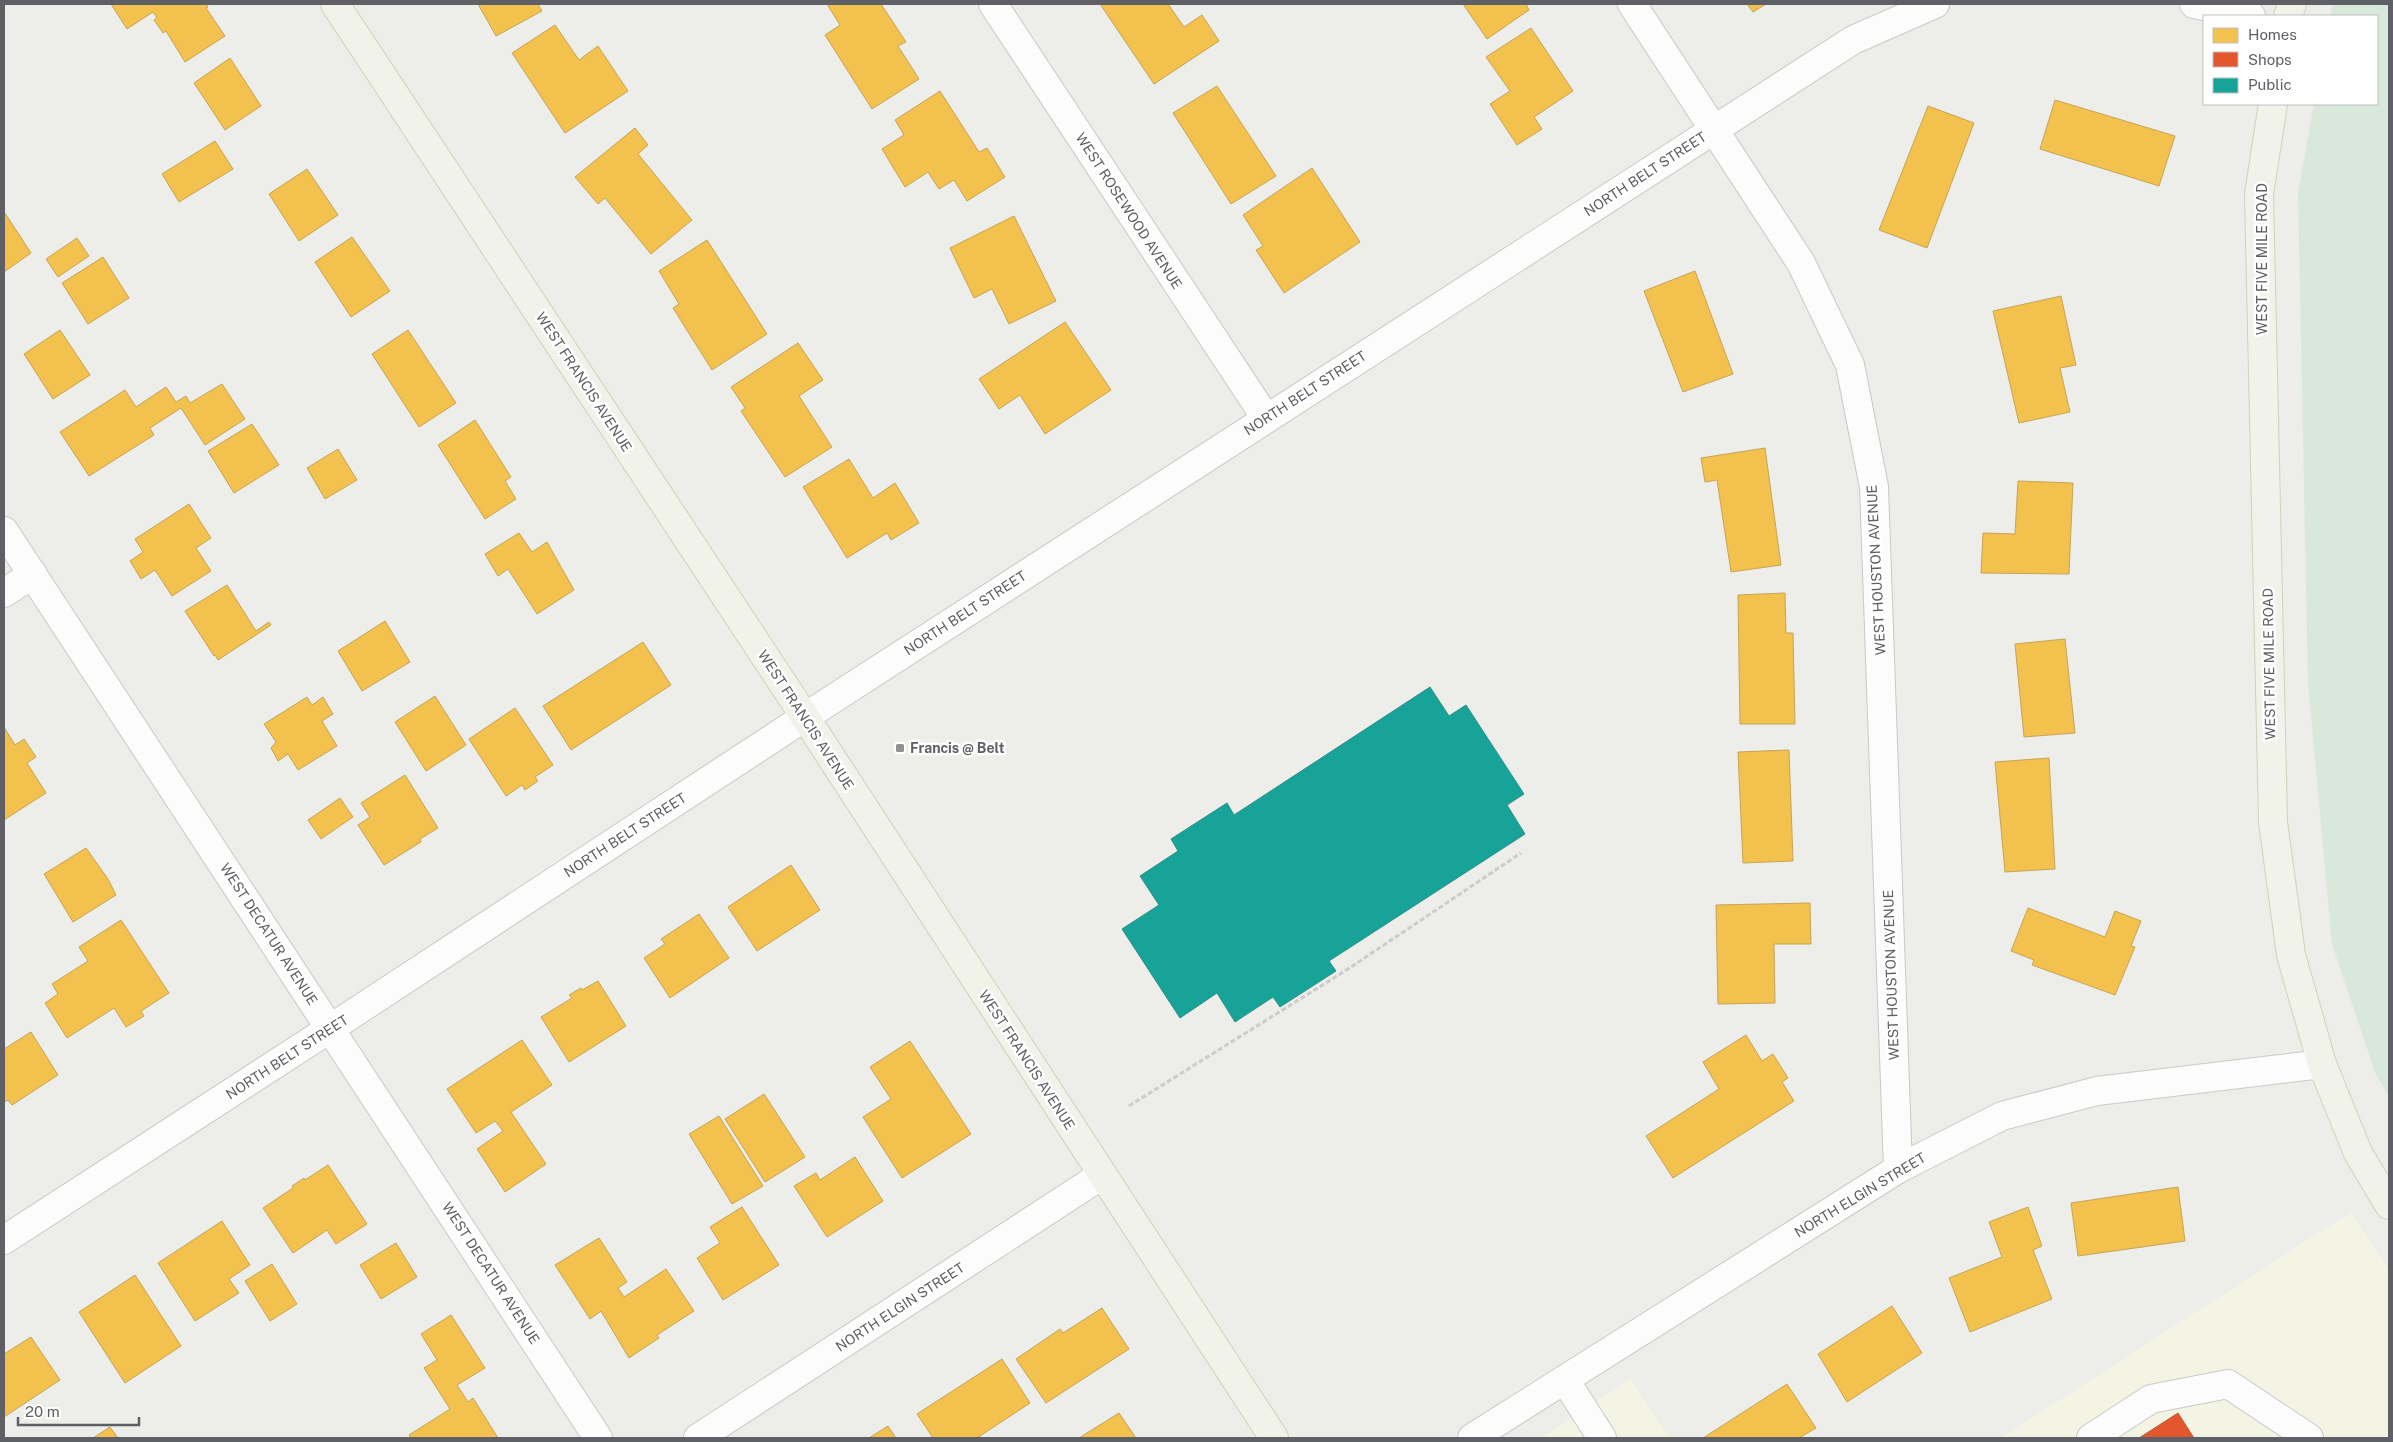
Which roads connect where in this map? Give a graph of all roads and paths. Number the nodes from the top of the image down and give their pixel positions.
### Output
1 (335, 4) edge
2 (993, 4) edge
3 (1632, 4) edge
4 (1935, 4) edge
5 (2194, 4) edge
6 (2246, 15) edge
7 (2273, 105) edge
8 (1714, 129) junction
9 (1266, 418) junction
10 (4, 530) edge
11 (33, 574) junction
12 (4, 593) edge
13 (804, 717) junction
14 (1521, 854) dead end
15 (331, 1028) junction
16 (2322, 1064) junction
17 (1130, 1106) dead end
18 (1898, 1169) junction
19 (1102, 1175) junction
20 (2389, 1205) edge
21 (4, 1240) edge
22 (1565, 1380) junction
23 (598, 1438) edge
24 (698, 1438) edge
25 (1274, 1438) edge
26 (1472, 1438) edge
27 (1602, 1438) edge
28 (2091, 1438) edge
29 (2309, 1438) edge

1 - 13 main road, WEST FRANCIS AVENUE
2 - 9 street, WEST ROSEWOOD AVENUE
3 - 8 street, WEST HOUSTON AVENUE
4 - 8 street, NORTH BELT STREET
5 - 6 street
7 - 16 main road, WEST FIVE MILE ROAD
8 - 9 street, NORTH BELT STREET
8 - 18 street, WEST HOUSTON AVENUE
9 - 13 street, NORTH BELT STREET
10 - 11 street, WEST DECATUR AVENUE
11 - 12 street
11 - 15 street, WEST DECATUR AVENUE
13 - 15 street, NORTH BELT STREET
13 - 19 main road, WEST FRANCIS AVENUE
14 - 17 path
15 - 21 street, NORTH BELT STREET
15 - 23 street, WEST DECATUR AVENUE
16 - 18 street, NORTH ELGIN STREET
16 - 20 main road, WEST FIVE MILE ROAD
18 - 22 street, NORTH ELGIN STREET
19 - 24 street, NORTH ELGIN STREET
19 - 25 main road, WEST FRANCIS AVENUE
22 - 26 street, NORTH ELGIN STREET
22 - 27 street
28 - 29 street

